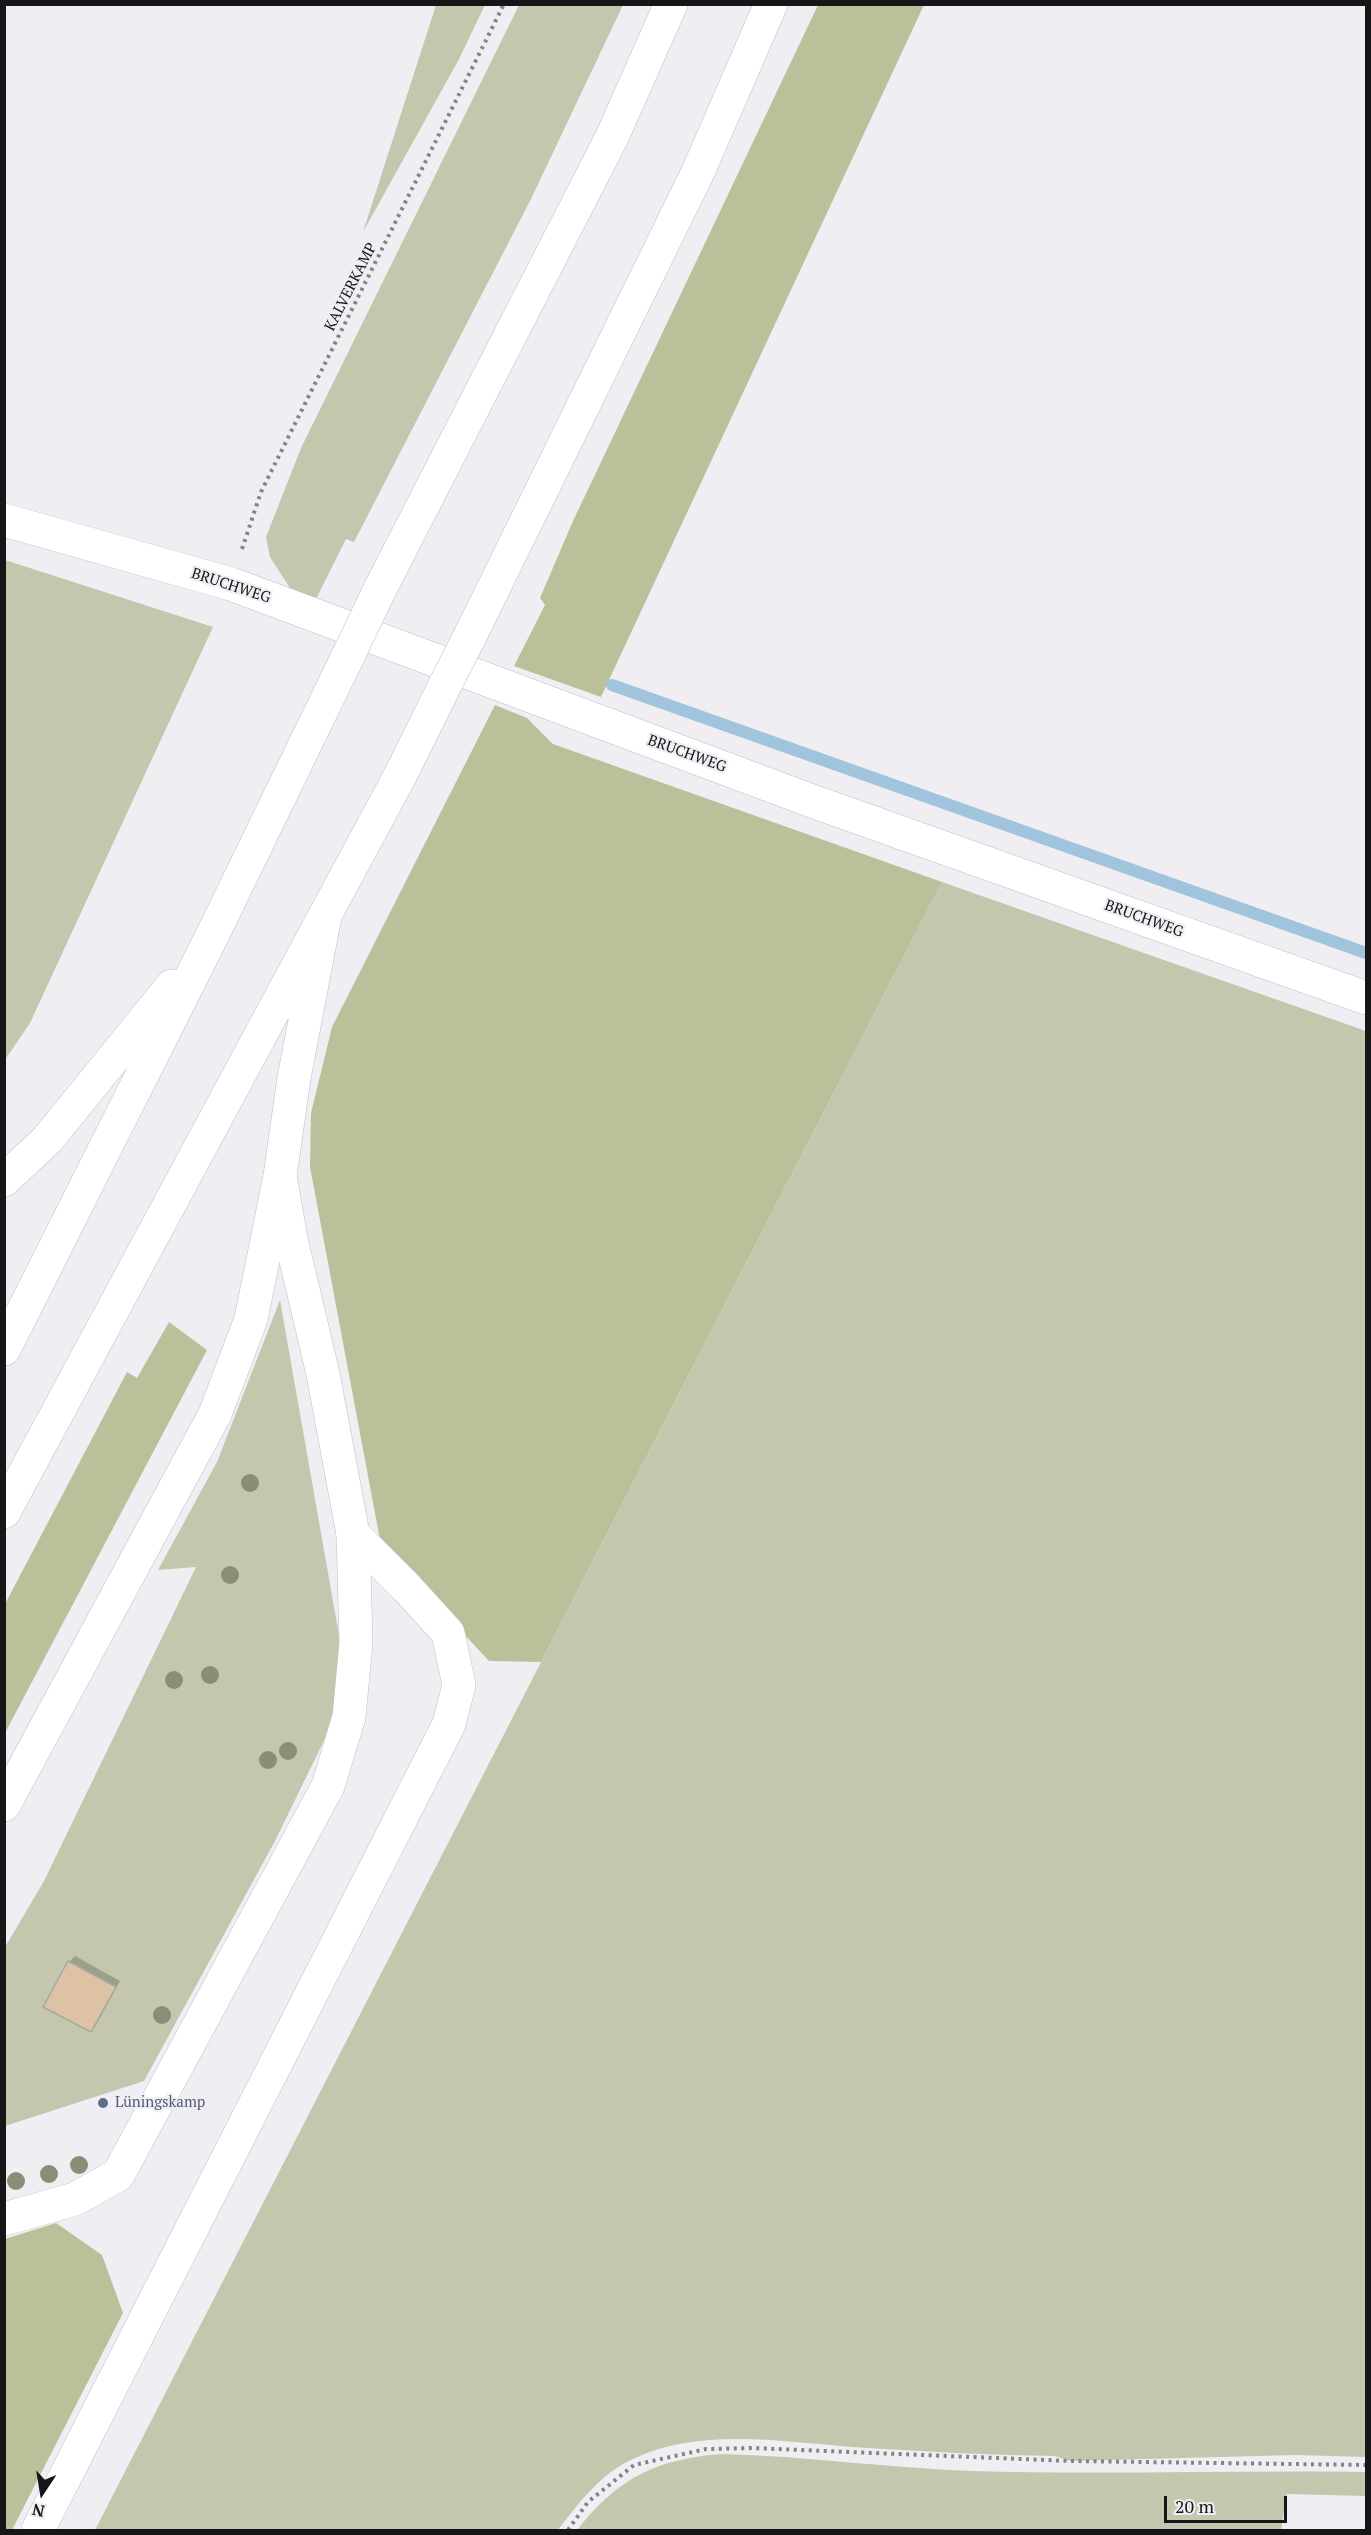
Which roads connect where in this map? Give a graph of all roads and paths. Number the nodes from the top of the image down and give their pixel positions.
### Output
1 (504, 4) edge
2 (671, 4) edge
3 (771, 4) edge
4 (4, 520) edge
5 (231, 584) junction
6 (325, 916) junction
7 (211, 938) junction
8 (1366, 998) edge
9 (280, 1176) junction
10 (4, 1180) edge
11 (4, 1349) edge
12 (4, 1512) edge
13 (353, 1534) junction
14 (4, 1805) edge
15 (4, 2219) edge
16 (1366, 2465) edge
17 (39, 2530) edge
18 (568, 2530) edge

1 - 5 path, KALVERKAMP
2 - 7 main road, bridge
3 - 6 main road, bridge
4 - 5 main road, BRUCHWEG
5 - 8 main road, BRUCHWEG
6 - 9 main road
6 - 12 main road
7 - 10 main road
7 - 11 main road
9 - 13 main road
9 - 14 main road
13 - 15 main road
13 - 17 main road
16 - 18 path

